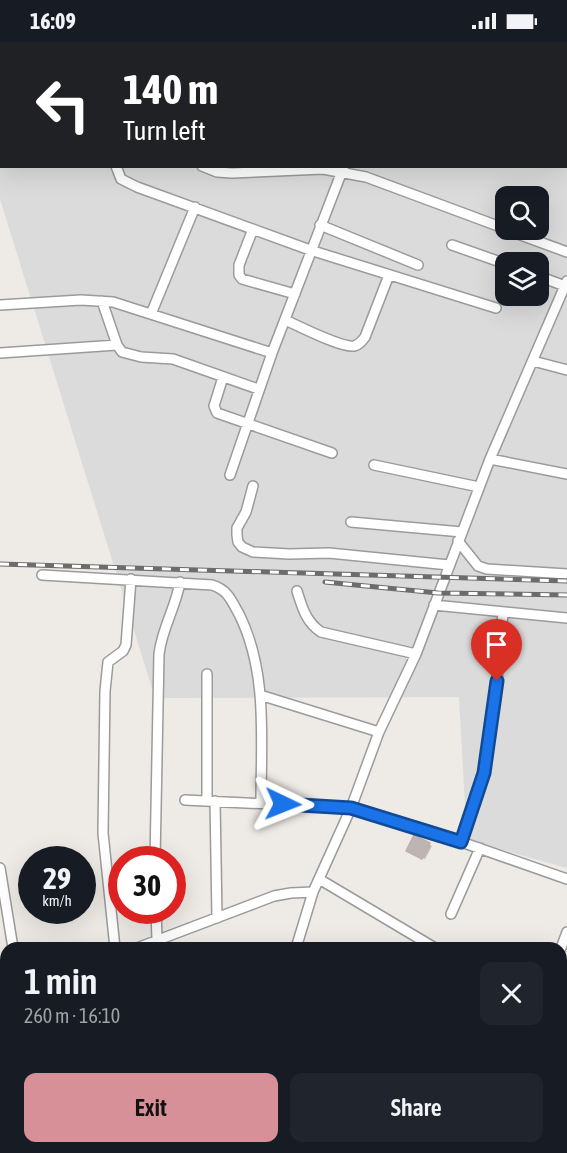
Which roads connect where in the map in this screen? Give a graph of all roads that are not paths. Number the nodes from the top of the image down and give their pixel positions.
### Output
1 (117, 168) edge
2 (207, 168) edge
3 (343, 169) edge
4 (195, 207) junction
5 (320, 225) junction
6 (495, 225) edge
7 (253, 229) junction
8 (535, 240) edge
9 (452, 244) dead end
10 (310, 250) junction
11 (567, 252) edge
12 (495, 260) edge
13 (418, 265) dead end
14 (389, 275) junction
15 (549, 279) edge
16 (566, 283) edge
17 (295, 294) junction
18 (102, 301) junction
19 (0, 305) edge
20 (496, 308) dead end
21 (151, 314) junction
22 (285, 320) junction
23 (117, 345) junction
24 (0, 353) edge
25 (272, 353) junction
26 (533, 361) junction
27 (567, 370) edge
28 (223, 377) junction
29 (258, 389) junction
30 (247, 423) junction
31 (332, 453) dead end
32 (490, 459) junction
33 (374, 465) dead end
34 (567, 474) edge
35 (230, 475) dead end
36 (253, 486) dead end
37 (479, 487) junction
38 (351, 522) dead end
39 (462, 532) junction
40 (458, 541) junction
41 (449, 565) junction
42 (567, 574) edge
43 (42, 575) dead end
44 (131, 579) junction
45 (180, 582) junction
46 (297, 591) dead end
47 (434, 605) junction
48 (503, 613) junction
49 (567, 618) edge
50 (416, 654) junction
51 (207, 674) dead end
52 (260, 695) junction
53 (379, 732) junction
54 (185, 800) dead end
55 (211, 801) junction
56 (261, 803) junction
57 (351, 808) junction
58 (461, 842) junction
59 (155, 846) edge
60 (480, 848) junction
61 (0, 868) edge
62 (319, 879) junction
63 (567, 879) edge
64 (313, 892) junction
65 (452, 914) dead end
66 (217, 918) junction
67 (156, 924) edge
68 (157, 940) junction
69 (12, 942) edge
70 (114, 942) edge
71 (152, 942) edge
72 (298, 942) edge
73 (425, 942) edge

1 - 4 street
2 - 3 street
3 - 5 street
3 - 6 street
4 - 7 street
4 - 21 street
5 - 10 street
5 - 13 street
7 - 10 street
7 - 17 street
8 - 11 street
9 - 12 street
10 - 14 street
10 - 17 street
14 - 20 street
14 - 22 street
15 - 16 street
16 - 26 street
17 - 22 street
18 - 19 street
18 - 21 street
18 - 23 street
21 - 25 street
22 - 25 street
23 - 24 street
23 - 28 street
25 - 29 street
26 - 27 street
26 - 32 street
28 - 29 street
28 - 30 street
29 - 30 street
30 - 31 street
30 - 35 street
32 - 34 street
32 - 37 street
33 - 37 street
36 - 41 street
37 - 39 street
38 - 39 street
39 - 40 street
40 - 41 street
40 - 42 street
41 - 47 street
43 - 44 street
44 - 45 street
44 - 70 street
45 - 52 street
45 - 59 street
46 - 50 street
47 - 48 street
47 - 50 street
48 - 49 street
48 - 58 street
50 - 53 street
51 - 55 street
52 - 53 street
52 - 56 street
53 - 57 street
54 - 55 street
55 - 56 street
55 - 66 street
56 - 57 street
57 - 58 street
57 - 62 street
58 - 60 street
60 - 63 street
60 - 65 street
61 - 69 street
62 - 64 street
62 - 73 street
64 - 66 street
64 - 72 street
66 - 68 street
67 - 68 street
68 - 71 street

